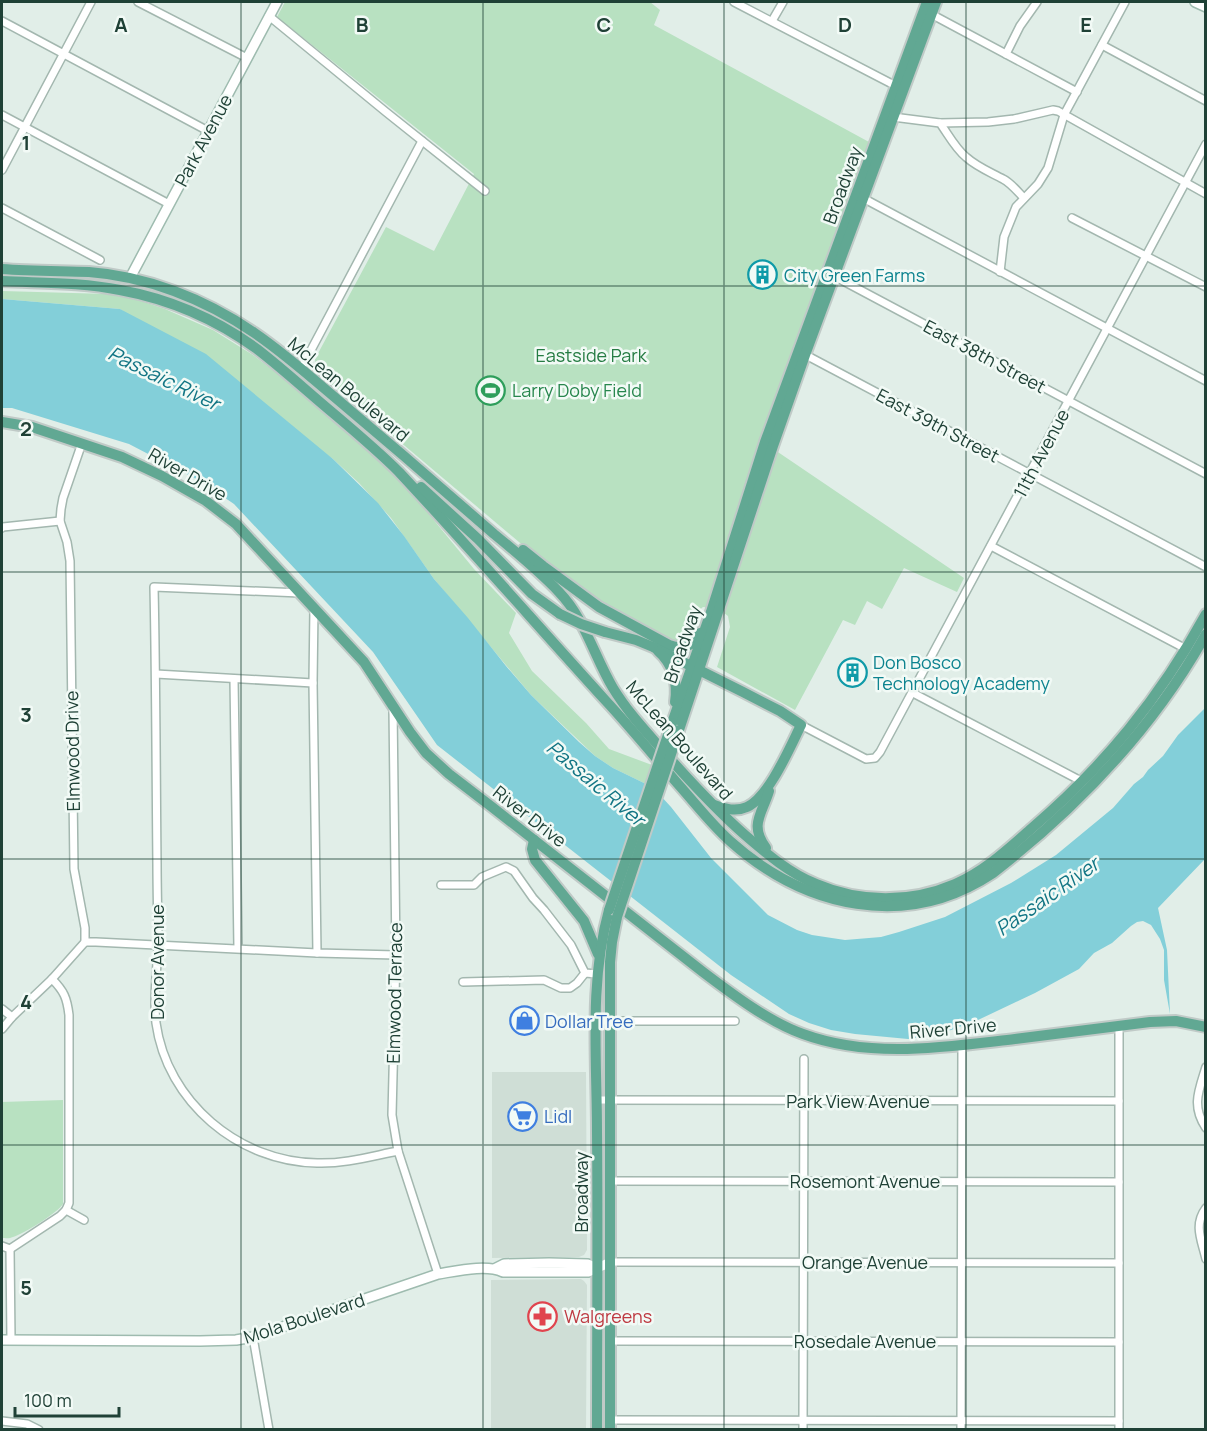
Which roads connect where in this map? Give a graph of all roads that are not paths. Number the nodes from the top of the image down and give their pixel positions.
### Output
1 (92, 2) edge
2 (138, 2) edge
3 (277, 2) edge
4 (734, 2) edge
5 (783, 2) edge
6 (927, 2) edge
7 (936, 2) edge
8 (1037, 2) edge
9 (1125, 2) edge
10 (1195, 2) edge
11 (1206, 7) edge
12 (931, 14) junction
13 (269, 16) junction
14 (2, 21) edge
15 (772, 21) junction
16 (1102, 45) junction
17 (63, 54) junction
18 (1006, 54) junction
19 (247, 58) junction
20 (896, 86) junction
21 (1077, 92) junction
22 (1206, 101) edge
23 (2, 115) edge
24 (1064, 115) junction
25 (893, 117) junction
26 (940, 123) junction
27 (24, 127) junction
28 (208, 131) junction
29 (422, 141) junction
30 (1206, 144) edge
31 (2, 170) edge
32 (1185, 183) junction
33 (485, 191) dead end
34 (1206, 194) edge
35 (859, 197) junction
36 (1024, 198) junction
37 (169, 204) junction
38 (2, 208) edge
39 (1072, 218) dead end
40 (1146, 255) junction
41 (100, 260) dead end
42 (2, 269) edge
43 (1000, 272) junction
44 (831, 274) junction
45 (130, 278) junction
46 (2, 281) edge
47 (1206, 287) edge
48 (1107, 328) junction
49 (802, 352) junction
50 (301, 369) junction
51 (1206, 381) edge
52 (1069, 401) junction
53 (2, 422) edge
54 (82, 443) junction
55 (384, 456) junction
56 (1030, 474) junction
57 (1206, 474) edge
58 (466, 510) junction
59 (60, 521) junction
60 (2, 526) edge
61 (992, 546) junction
62 (1206, 567) edge
63 (300, 593) junction
64 (314, 608) junction
65 (715, 613) junction
66 (1206, 614) edge
67 (1206, 634) edge
68 (653, 647) junction
69 (1186, 650) junction
70 (696, 667) junction
71 (156, 674) junction
72 (234, 679) junction
73 (313, 683) junction
74 (731, 686) junction
75 (913, 693) junction
76 (393, 705) junction
77 (801, 725) junction
78 (675, 727) junction
79 (772, 780) junction
80 (1083, 782) junction
81 (711, 804) junction
82 (534, 840) junction
83 (778, 862) junction
84 (441, 885) dead end
85 (613, 913) junction
86 (584, 921) junction
87 (85, 942) junction
88 (158, 945) junction
89 (238, 948) junction
90 (317, 953) junction
91 (396, 955) junction
92 (598, 961) junction
93 (585, 973) junction
94 (597, 974) junction
95 (52, 979) junction
96 (463, 982) dead end
97 (2, 1009) edge
98 (12, 1017) junction
99 (596, 1021) junction
100 (610, 1021) junction
101 (735, 1022) dead end
102 (1123, 1025) junction
103 (1206, 1027) edge
104 (2, 1029) edge
105 (962, 1045) junction
106 (804, 1059) dead end
107 (1206, 1067) edge
108 (597, 1100) junction
109 (611, 1100) junction
110 (804, 1101) junction
111 (962, 1101) junction
112 (1119, 1101) junction
113 (1206, 1128) edge
114 (398, 1151) junction
115 (611, 1181) junction
116 (804, 1181) junction
117 (962, 1182) junction
118 (1119, 1182) junction
119 (1206, 1208) edge
120 (66, 1210) junction
121 (84, 1220) dead end
122 (2, 1246) edge
123 (10, 1249) junction
124 (1206, 1259) edge
125 (611, 1262) junction
126 (804, 1262) junction
127 (962, 1262) junction
128 (1119, 1263) junction
129 (597, 1268) junction
130 (438, 1274) junction
131 (253, 1337) junction
132 (7, 1340) edge
133 (611, 1341) junction
134 (803, 1341) junction
135 (961, 1342) junction
136 (1119, 1342) junction
137 (2, 1421) edge
138 (803, 1421) junction
139 (961, 1421) junction
140 (610, 1425) edge
141 (1119, 1425) edge
142 (39, 1430) edge
143 (269, 1430) edge
144 (597, 1430) edge
145 (803, 1430) edge
146 (961, 1430) edge

1 - 17 street
2 - 19 street
3 - 13 street, Park Avenue
4 - 15 street
5 - 15 street
6 - 20 main road, Broadway
7 - 12 main road, Broadway
8 - 18 street
9 - 16 street
10 - 11 street
12 - 18 street
12 - 25 main road, Broadway
13 - 19 street, Park Avenue
13 - 29 street
14 - 17 street
15 - 20 street
16 - 21 street
16 - 22 street
17 - 27 street
17 - 28 street
18 - 21 street
19 - 28 street, Park Avenue
20 - 35 main road, Broadway
21 - 24 street
23 - 27 street
24 - 26 street
24 - 32 street
24 - 36 street
25 - 26 street
25 - 35 main road, Broadway
26 - 36 street
27 - 31 street
27 - 37 street
28 - 37 street, Park Avenue
29 - 33 street
29 - 50 street
30 - 32 street, 11th Avenue
32 - 34 street
32 - 40 street, 11th Avenue
35 - 43 street
35 - 44 main road, Broadway
36 - 43 street
37 - 45 street, Park Avenue
38 - 41 street
39 - 40 street
40 - 47 street
40 - 48 street, 11th Avenue
42 - 45 main road, McLean Boulevard
43 - 48 street
44 - 49 main road, Broadway
44 - 52 street, East 38th Street
45 - 50 main road, McLean Boulevard
46 - 55 main road, McLean Boulevard
48 - 51 street
48 - 52 street, 11th Avenue
49 - 56 street, East 39th Street
49 - 65 main road, Broadway
50 - 58 main road, McLean Boulevard
52 - 56 street, 11th Avenue
52 - 57 street, East 38th Street
53 - 54 main road, River Drive
54 - 59 street, Elmwood Drive
54 - 63 main road, River Drive
55 - 67 main road, McLean Boulevard
55 - 68 main road, bridge
56 - 61 street, 11th Avenue
56 - 62 street, East 39th Street
58 - 65 main road
58 - 81 main road, McLean Boulevard
59 - 60 street
59 - 87 street, Elmwood Drive
61 - 69 street
61 - 75 street, 11th Avenue
63 - 64 main road, River Drive
63 - 71 street, Donor Avenue
64 - 73 street
64 - 76 main road, River Drive
65 - 70 main road, Broadway
66 - 69 main road, McLean Boulevard
68 - 70 main road
68 - 78 main road
69 - 80 main road, McLean Boulevard
70 - 74 main road
70 - 78 main road, Broadway
71 - 72 street
71 - 88 street, Donor Avenue
72 - 73 street
72 - 89 street
73 - 90 street
74 - 77 main road
74 - 78 main road
75 - 77 street, 11th Avenue
75 - 80 street
76 - 82 main road, River Drive
76 - 91 street, Elmwood Terrace
77 - 79 main road
78 - 85 main road, Broadway, bridge
79 - 81 main road
79 - 83 main road
80 - 83 main road, McLean Boulevard
81 - 83 main road, McLean Boulevard
82 - 86 main road
82 - 105 main road, River Drive
84 - 93 street
85 - 86 main road
85 - 92 main road, Broadway
85 - 100 main road, Broadway
86 - 92 main road
87 - 88 street
87 - 95 street
88 - 89 street
88 - 114 street, Donor Avenue
89 - 90 street
90 - 91 street
91 - 114 street, Elmwood Terrace
92 - 94 main road, Broadway
93 - 94 street
93 - 96 street
94 - 99 main road, Broadway
95 - 98 street
95 - 120 street
97 - 98 street
98 - 104 street
99 - 100 street
99 - 108 main road, Broadway
100 - 101 street
100 - 109 main road, Broadway
102 - 103 main road, River Drive
102 - 105 main road, River Drive
102 - 112 street
105 - 111 street
106 - 110 street
107 - 113 street
108 - 109 street, Park View Avenue
108 - 129 main road, Broadway
109 - 110 street, Park View Avenue
109 - 115 main road, Broadway
110 - 111 street, Park View Avenue
110 - 116 street
111 - 112 street, Park View Avenue
111 - 117 street
112 - 118 street
114 - 130 street, Elmwood Terrace
115 - 116 street, Rosemont Avenue
115 - 125 main road, Broadway
116 - 117 street, Rosemont Avenue
116 - 126 street
117 - 118 street, Rosemont Avenue
117 - 127 street
118 - 128 street
119 - 124 street
120 - 121 street
120 - 123 street
122 - 123 street
123 - 132 street
125 - 126 street, Orange Avenue
125 - 129 street
125 - 133 main road, Broadway
126 - 127 street, Orange Avenue
126 - 134 street
127 - 128 street, Orange Avenue
127 - 135 street
128 - 136 street
129 - 130 street, Mola Boulevard
129 - 144 main road, Broadway
130 - 131 street, Mola Boulevard
131 - 132 street, Mola Boulevard
131 - 143 street
133 - 134 street, Rosedale Avenue
133 - 140 main road, Broadway
134 - 135 street, Rosedale Avenue
134 - 138 street
135 - 136 street, Rosedale Avenue
135 - 139 street
136 - 141 street
137 - 142 street
138 - 139 street
138 - 140 street
138 - 145 street
139 - 141 street
139 - 146 street

